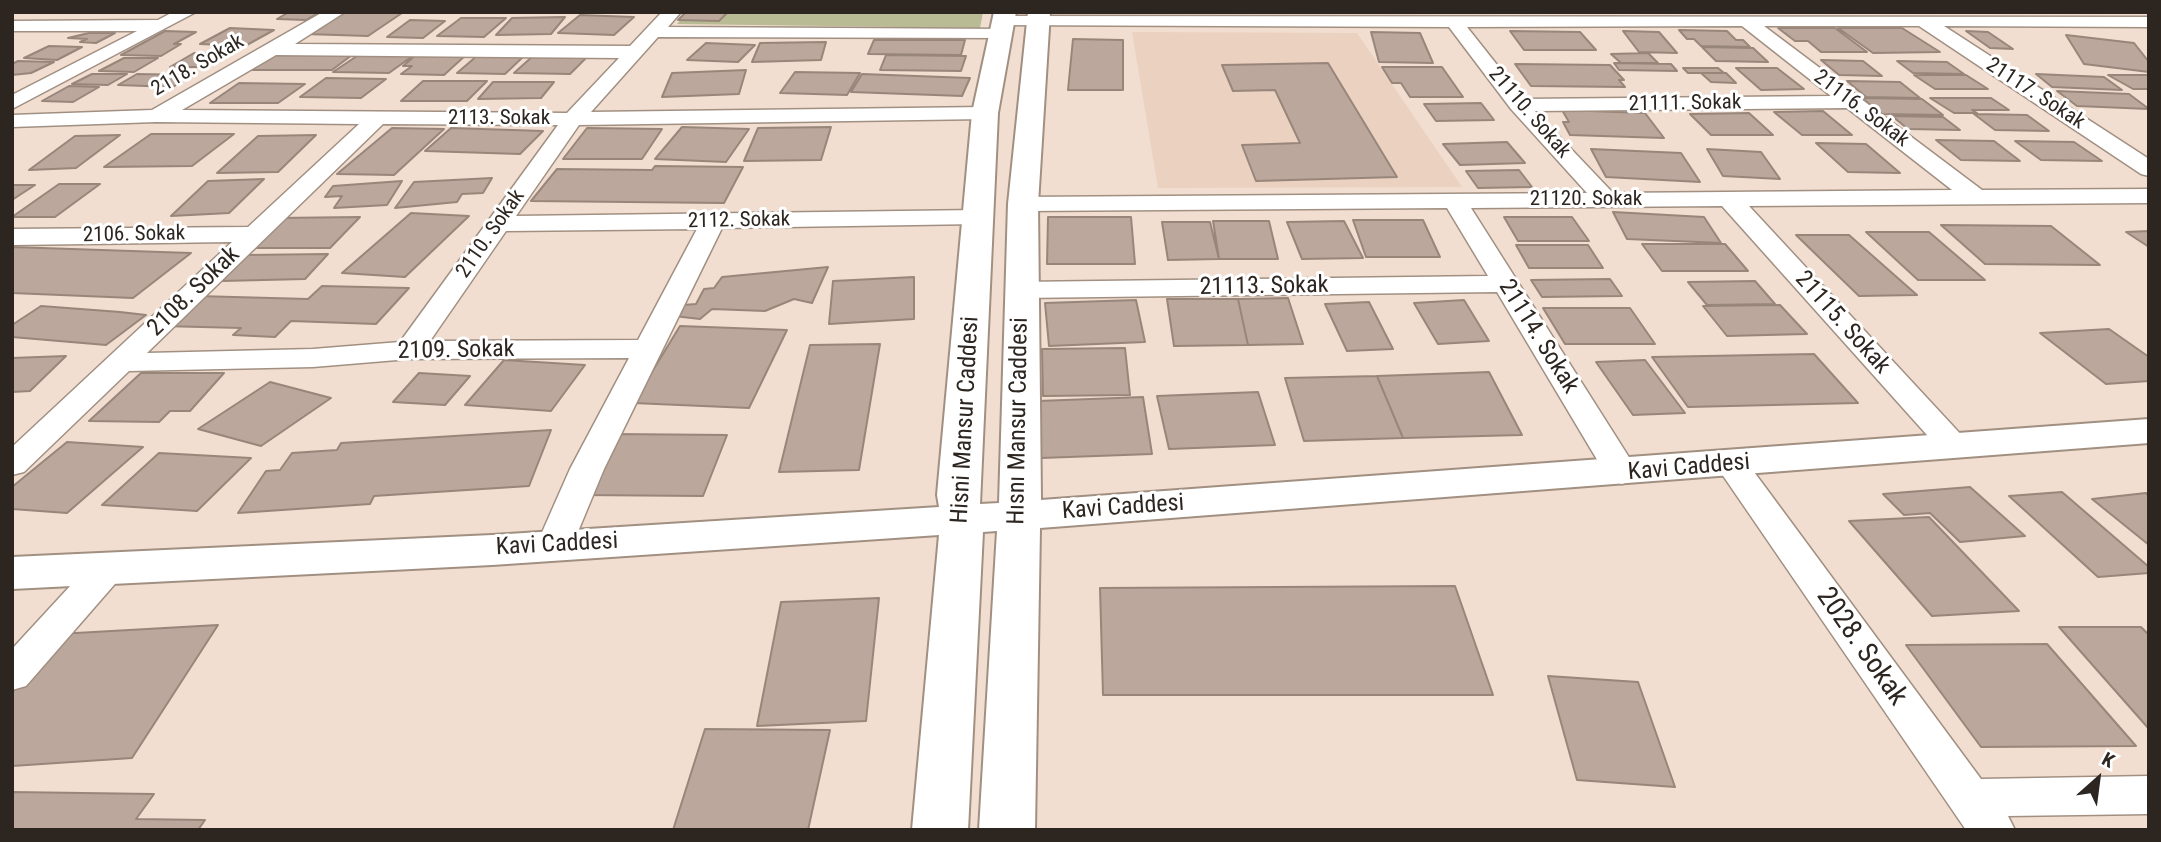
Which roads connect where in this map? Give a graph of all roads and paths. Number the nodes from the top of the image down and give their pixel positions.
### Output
1 (98, 12) edge
2 (187, 12) edge
3 (336, 12) edge
4 (672, 12) edge
5 (2098, 12) edge
6 (1807, 16) edge
7 (1567, 17) edge
8 (1181, 18) edge
9 (1017, 20) edge
10 (1745, 20) junction
11 (1922, 20) junction
12 (2116, 22) junction
13 (2149, 22) edge
14 (1455, 23) junction
15 (162, 25) junction
16 (12, 26) edge
17 (70, 26) junction
18 (653, 32) junction
19 (2149, 38) edge
20 (272, 49) junction
21 (635, 52) junction
22 (1852, 102) junction
23 (12, 103) edge
24 (1518, 105) junction
25 (985, 113) junction
26 (156, 116) junction
27 (376, 119) junction
28 (573, 119) junction
29 (12, 121) edge
30 (2144, 163) edge
31 (2149, 197) edge
32 (1977, 198) junction
33 (1729, 199) junction
34 (1607, 200) junction
35 (1455, 201) junction
36 (1023, 204) junction
37 (978, 217) junction
38 (713, 221) junction
39 (499, 223) junction
40 (255, 234) junction
41 (12, 237) edge
42 (1506, 284) junction
43 (1021, 290) junction
44 (648, 349) junction
45 (409, 350) junction
46 (121, 362) junction
47 (2149, 432) edge
48 (1955, 447) junction
49 (1731, 464) junction
50 (12, 465) edge
51 (1622, 473) junction
52 (1017, 516) junction
53 (962, 520) junction
54 (554, 546) junction
55 (108, 568) junction
56 (12, 573) edge
57 (12, 675) edge
58 (2149, 795) edge
59 (1980, 814) edge
60 (940, 830) edge
61 (1007, 830) edge

1 - 17 street
2 - 15 street
3 - 20 street, 2118. Sokak
4 - 18 street, 2110. Sokak
5 - 12 street
6 - 10 street
6 - 11 street
7 - 10 street
7 - 14 street
8 - 9 street
8 - 14 street
9 - 18 street
9 - 25 main road, Hisni Mansur Caddesi
9 - 36 main road, Hısnı Mansur Caddesi
10 - 22 street, 21116. Sokak
11 - 12 street
11 - 30 street, 21117. Sokak
12 - 13 street
12 - 19 street
14 - 24 street, 21110. Sokak
15 - 17 street
15 - 23 street
16 - 17 street
18 - 21 street, 2110. Sokak
20 - 21 street
20 - 26 street, 2118. Sokak
21 - 28 street, 2110. Sokak
22 - 24 street, 21111. Sokak
22 - 32 street, 21116. Sokak
24 - 34 street, 21110. Sokak
25 - 28 street, 2113. Sokak
25 - 37 main road, Hisni Mansur Caddesi
26 - 27 street, 2113. Sokak
26 - 29 street, 2113. Sokak
27 - 28 street, 2113. Sokak
27 - 40 street, 2108. Sokak
28 - 39 street, 2110. Sokak
31 - 32 street, 21120. Sokak
32 - 33 street, 21120. Sokak
33 - 34 street, 21120. Sokak
33 - 48 street, 21115. Sokak
34 - 35 street, 21120. Sokak
35 - 36 street, 21120. Sokak
35 - 42 street, 21114. Sokak
36 - 43 main road, Hısnı Mansur Caddesi
37 - 38 street, 2112. Sokak
37 - 53 main road, Hisni Mansur Caddesi
38 - 39 street, 2112. Sokak
38 - 44 street
39 - 45 street, 2110. Sokak
40 - 41 street, 2106. Sokak
40 - 46 street, 2108. Sokak
42 - 43 street, 21113. Sokak
42 - 51 street, 21114. Sokak
43 - 52 main road, Hısnı Mansur Caddesi
44 - 45 street, 2109. Sokak
44 - 54 street
45 - 46 street, 2109. Sokak
46 - 50 street, 2108. Sokak
47 - 48 main road, Kavi Caddesi
48 - 49 main road, Kavi Caddesi
49 - 51 main road, Kavi Caddesi
49 - 59 street, 2028. Sokak
51 - 52 main road, Kavi Caddesi
52 - 53 main road, Kavi Caddesi
52 - 61 main road, Hısnı Mansur Caddesi
53 - 54 main road, Kavi Caddesi
53 - 60 main road, Hisni Mansur Caddesi
54 - 55 main road, Kavi Caddesi
55 - 56 main road, Kavi Caddesi
55 - 57 street
58 - 59 street

